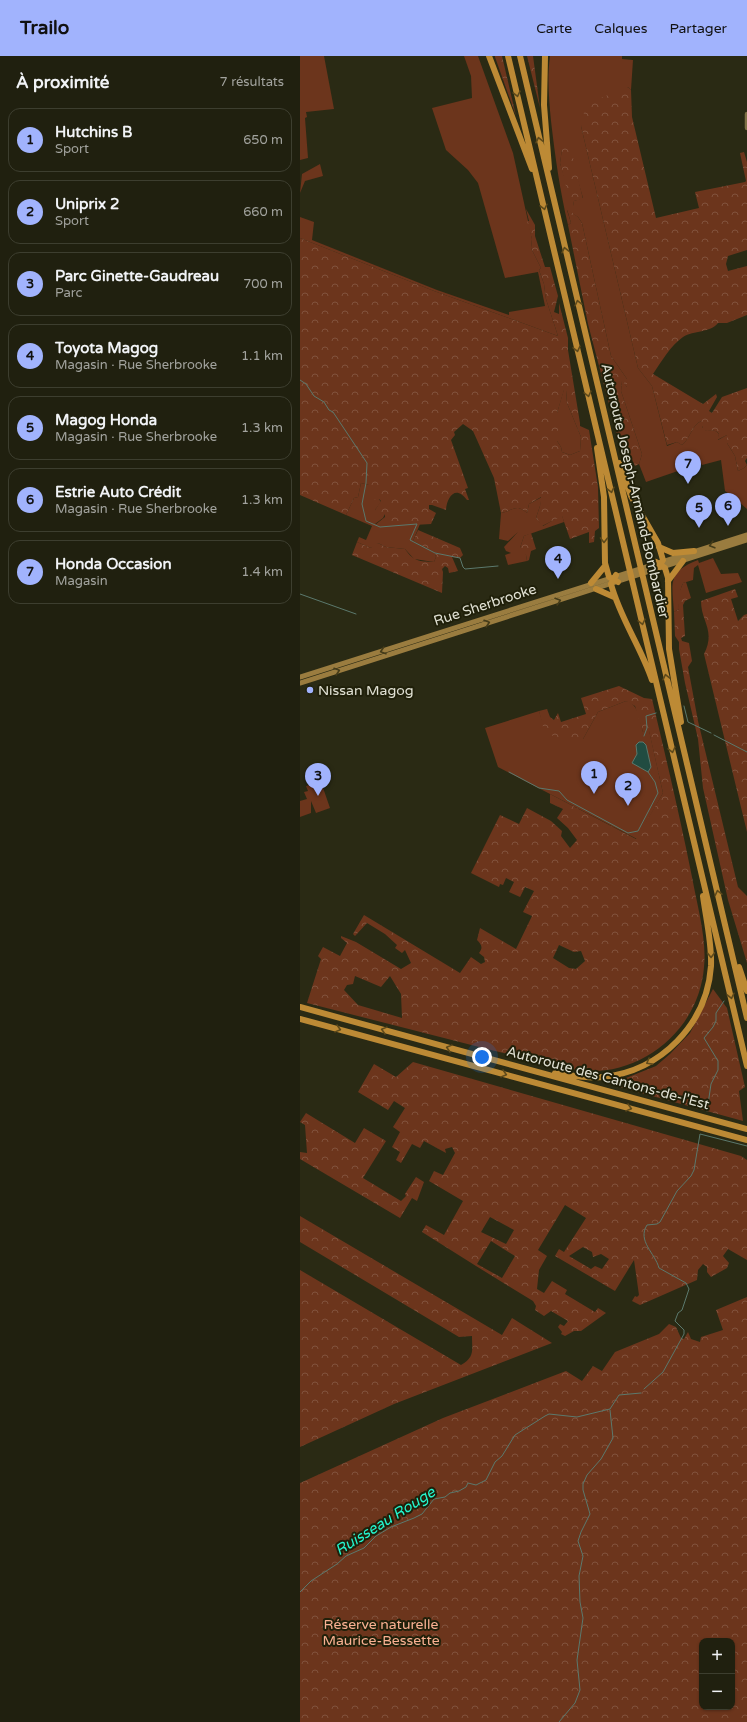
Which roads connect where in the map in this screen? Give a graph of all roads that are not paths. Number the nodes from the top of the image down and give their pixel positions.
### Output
1 (489, 56) edge
2 (508, 56) edge
3 (520, 56) edge
4 (545, 56) edge
5 (747, 114) edge
6 (747, 128) edge
7 (539, 186) junction
8 (551, 191) junction
9 (595, 424) junction
10 (610, 437) junction
11 (747, 535) edge
12 (747, 540) edge
13 (659, 547) junction
14 (694, 551) junction
15 (683, 561) junction
16 (660, 565) junction
17 (605, 566) junction
18 (614, 580) junction
19 (668, 581) junction
20 (591, 583) junction
21 (596, 589) junction
22 (614, 597) junction
23 (300, 677) edge
24 (300, 683) edge
25 (663, 712) junction
26 (688, 769) junction
27 (699, 863) junction
28 (727, 931) junction
29 (747, 991) edge
30 (300, 1007) edge
31 (747, 1018) edge
32 (300, 1019) edge
33 (747, 1066) edge
34 (533, 1070) junction
35 (747, 1129) edge
36 (747, 1140) edge

1 - 7 highway
2 -> 7 highway, Autoroute Joseph-Armand-Bombardier
8 -> 3 highway, Autoroute Joseph-Armand-Bombardier
4 - 8 highway
5 - 6 street
7 -> 9 highway, Autoroute Joseph-Armand-Bombardier
10 -> 8 highway, Autoroute Joseph-Armand-Bombardier
9 -> 17 highway
9 -> 25 highway, Autoroute Joseph-Armand-Bombardier
10 - 13 highway
26 -> 10 highway, Autoroute Joseph-Armand-Bombardier
11 -> 14 main road, Rue Sherbrooke
12 - 15 main road, Rue Sherbrooke
13 - 14 highway
13 - 16 highway
14 - 16 main road, Rue Sherbrooke
15 - 16 main road, Rue Sherbrooke
15 - 19 highway
16 - 18 main road, Rue Sherbrooke
16 - 19 highway
17 - 18 highway
17 - 20 highway
18 - 20 main road, Rue Sherbrooke
18 - 21 main road, Rue Sherbrooke
18 - 22 highway
19 - 26 highway
20 -> 23 main road, Rue Sherbrooke
21 - 22 highway
24 -> 21 main road, Rue Sherbrooke
22 - 25 highway
25 -> 27 highway, Autoroute Joseph-Armand-Bombardier
28 -> 26 highway, Autoroute Joseph-Armand-Bombardier
27 -> 33 highway
27 -> 34 highway
28 - 29 highway
28 - 31 highway
34 -> 30 highway, Autoroute des Cantons-de-l'Est
32 -> 36 highway, Autoroute des Cantons-de-l'Est
34 - 35 highway, Autoroute des Cantons-de-l'Est

